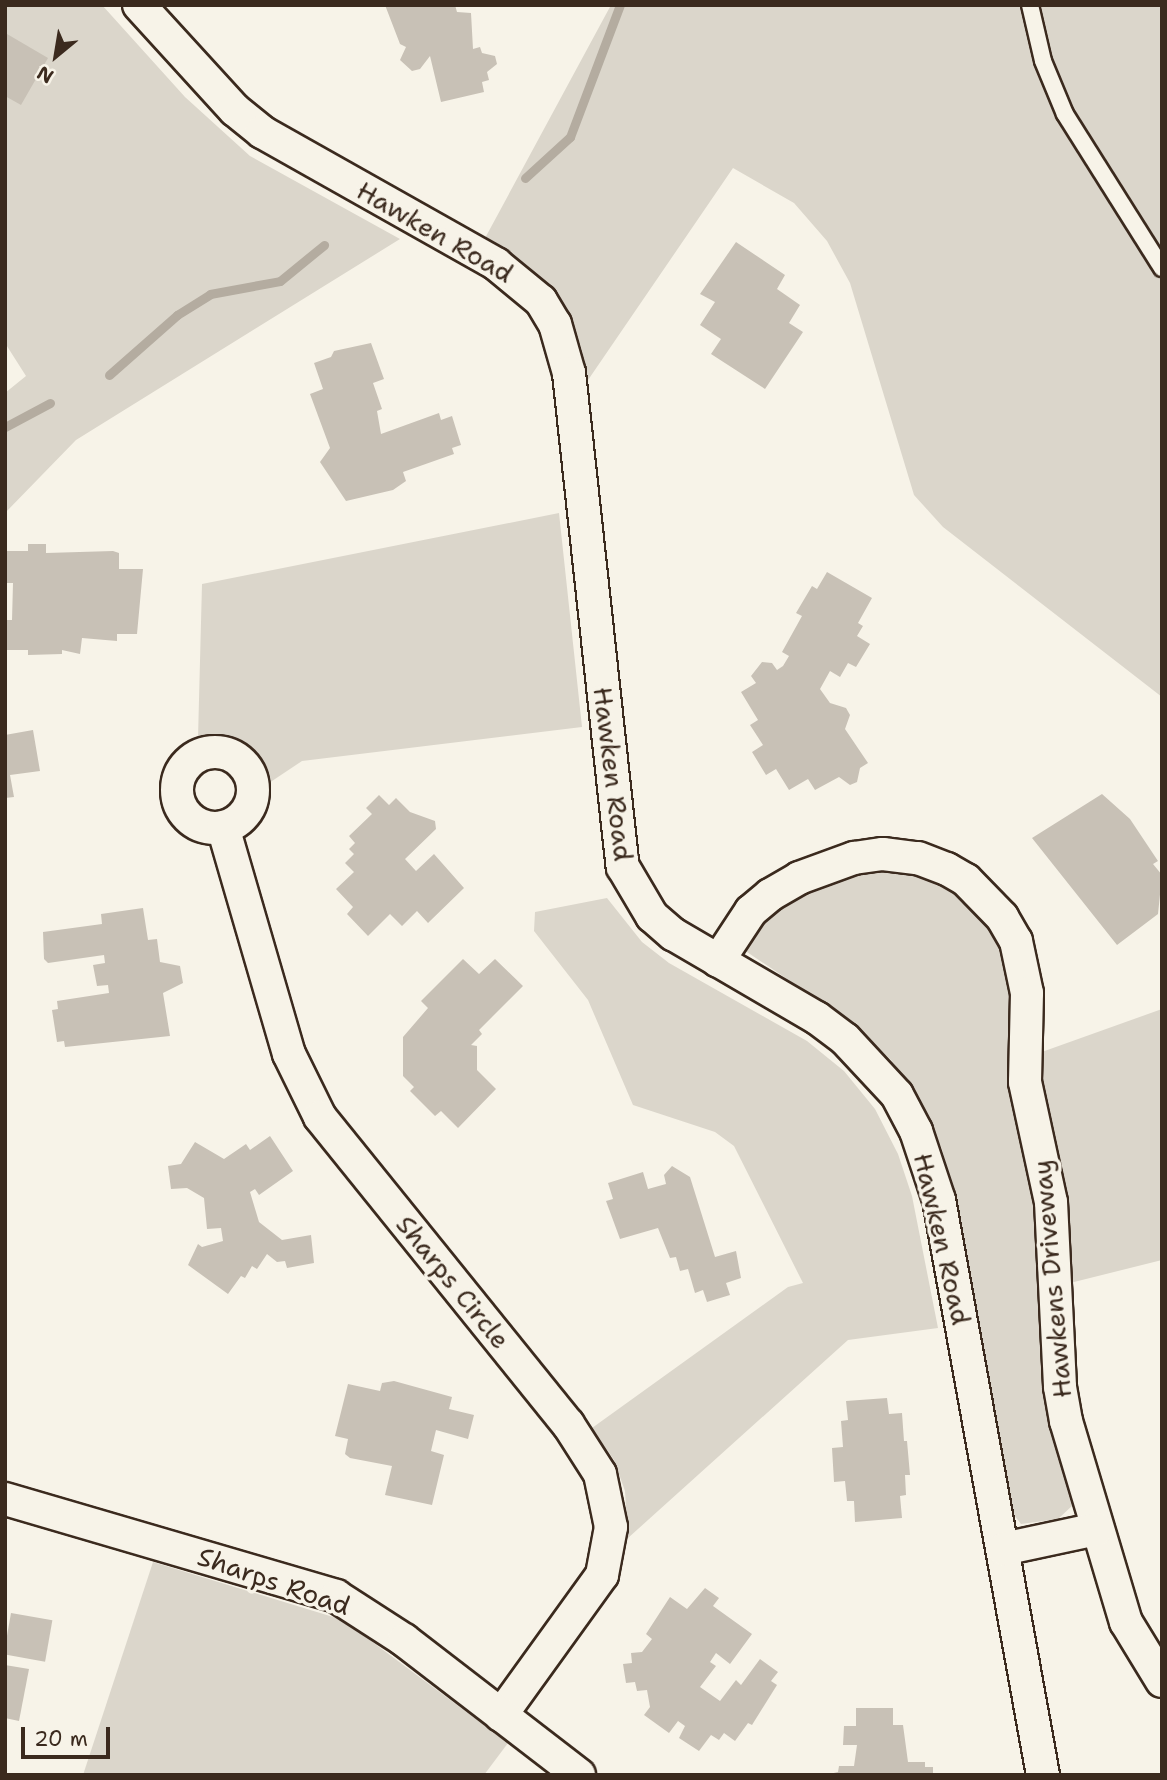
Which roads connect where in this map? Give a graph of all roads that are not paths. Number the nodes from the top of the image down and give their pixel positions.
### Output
1 (139, 5) edge
2 (1030, 5) edge
3 (1162, 268) edge
4 (223, 827) dead end
5 (718, 961) junction
6 (5, 1499) edge
7 (1097, 1529) junction
8 (1003, 1549) junction
9 (1162, 1681) edge
10 (501, 1715) junction
11 (579, 1775) edge
12 (1042, 1775) edge

1 - 5 street, Hawken Road
2 - 3 lane
4 - 10 street, Sharps Circle
5 - 7 street, Hawkens Driveway
5 - 8 street, Hawken Road
6 - 10 street, Sharps Road
7 - 8 street
7 - 9 street, Hawkens Driveway
8 - 12 street, Hawken Road
10 - 11 street, Sharps Road

